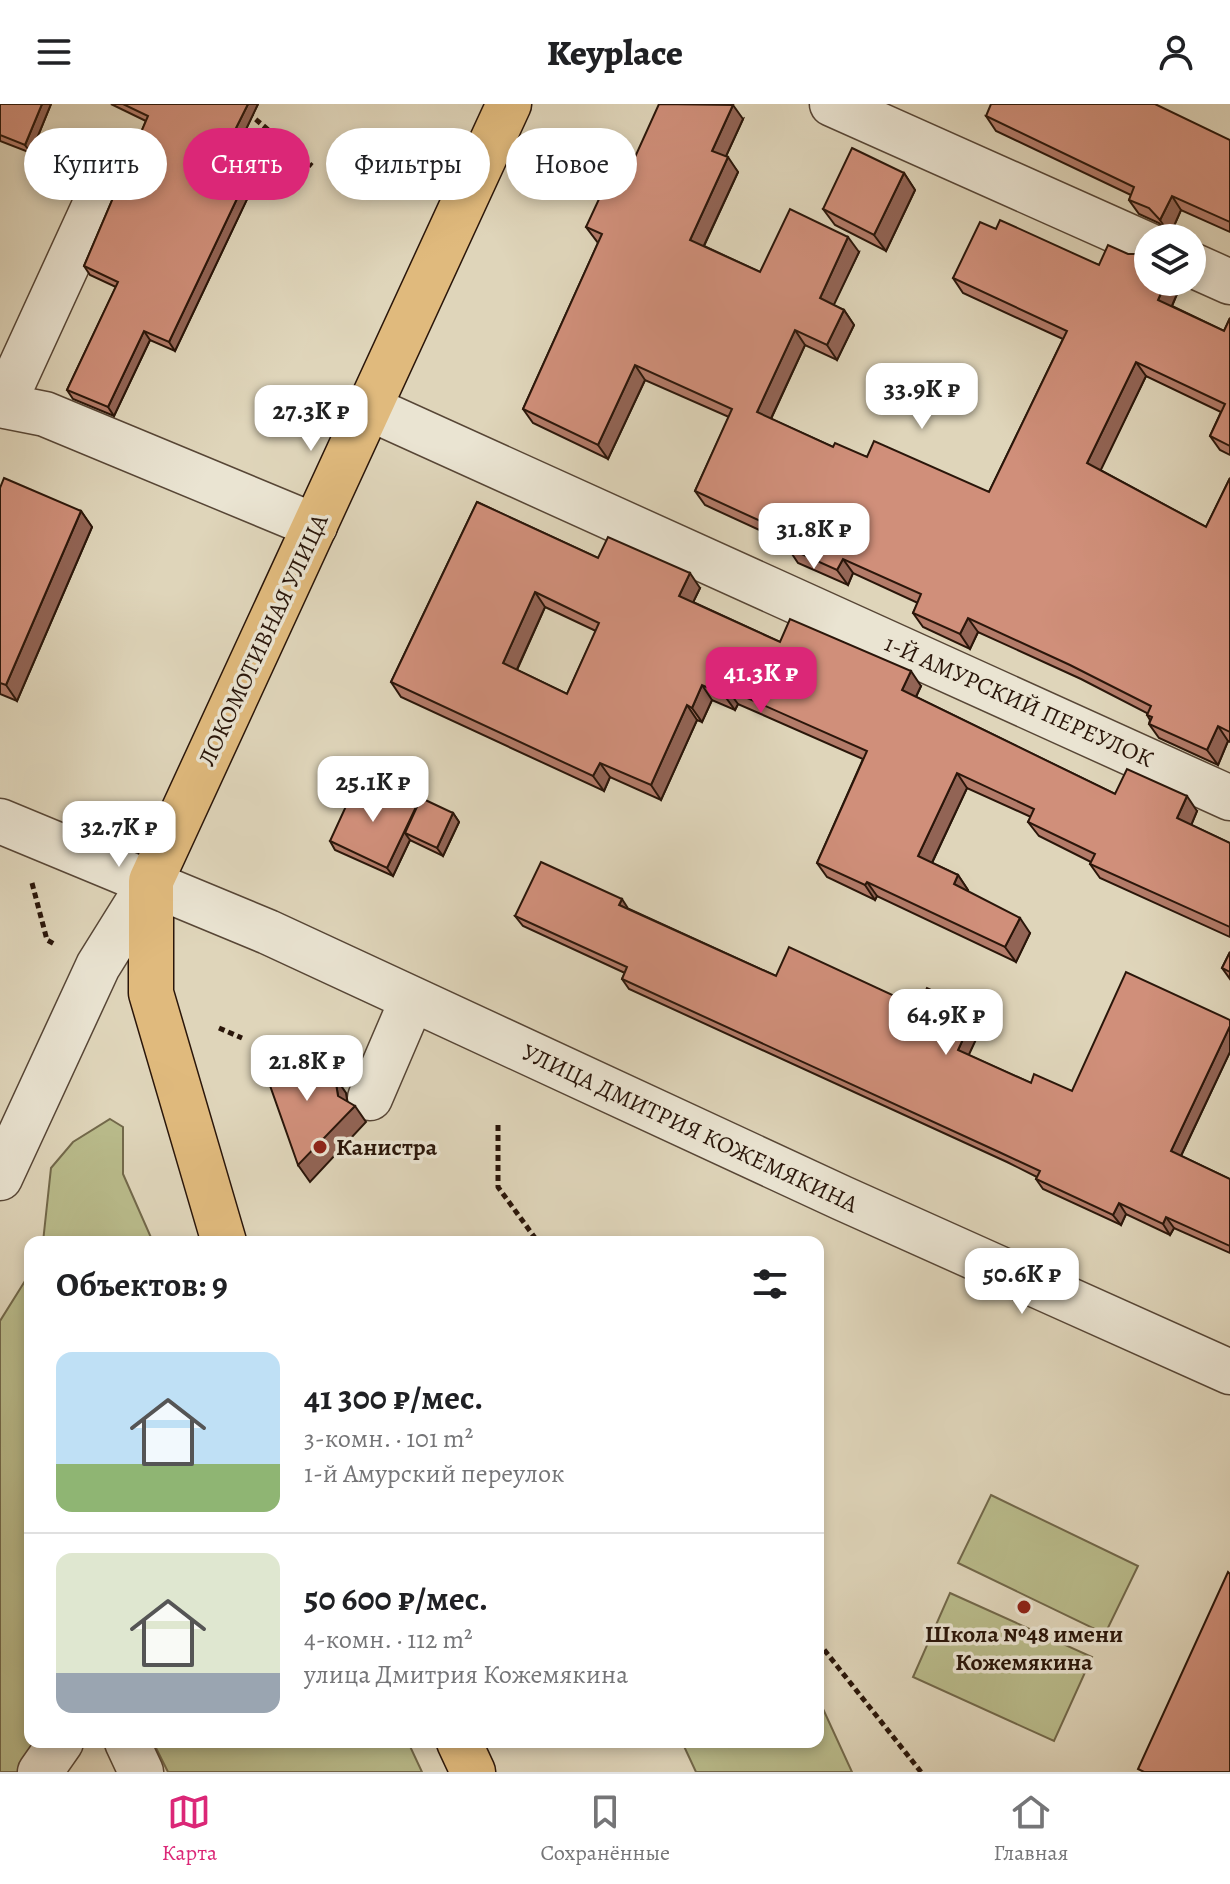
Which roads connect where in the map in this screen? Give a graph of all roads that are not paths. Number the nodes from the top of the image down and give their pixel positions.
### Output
1 (509, 104) edge
2 (832, 104) edge
3 (97, 200) edge
4 (1134, 239) edge
5 (1206, 271) edge
6 (1230, 282) edge
7 (2, 405) edge
8 (369, 408) junction
9 (315, 526) junction
10 (1230, 798) edge
11 (7, 831) edge
12 (151, 881) junction
13 (412, 1000) junction
14 (370, 1098) dead end
15 (0, 1178) edge
16 (222, 1236) edge
17 (1230, 1372) edge
18 (57, 1748) edge
19 (130, 1748) edge
20 (462, 1748) edge
21 (40, 1772) edge
22 (141, 1772) edge
23 (473, 1772) edge

1 - 8 main road, ЛОКОМОТИВНАЯ УЛИЦА
2 - 4 street
3 - 7 street
5 - 6 street
7 - 9 street
8 - 9 main road, ЛОКОМОТИВНАЯ УЛИЦА
8 - 10 street, 1-Й АМУРСКИЙ ПЕРЕУЛОК
9 - 12 main road, ЛОКОМОТИВНАЯ УЛИЦА
11 - 12 street, УЛИЦА ДМИТРИЯ КОЖЕМЯКИНА
12 - 13 street, УЛИЦА ДМИТРИЯ КОЖЕМЯКИНА
12 - 15 street
12 - 16 main road, ЛОКОМОТИВНАЯ УЛИЦА
13 - 14 street
13 - 17 street, УЛИЦА ДМИТРИЯ КОЖЕМЯКИНА
18 - 21 street
19 - 22 street
20 - 23 main road

